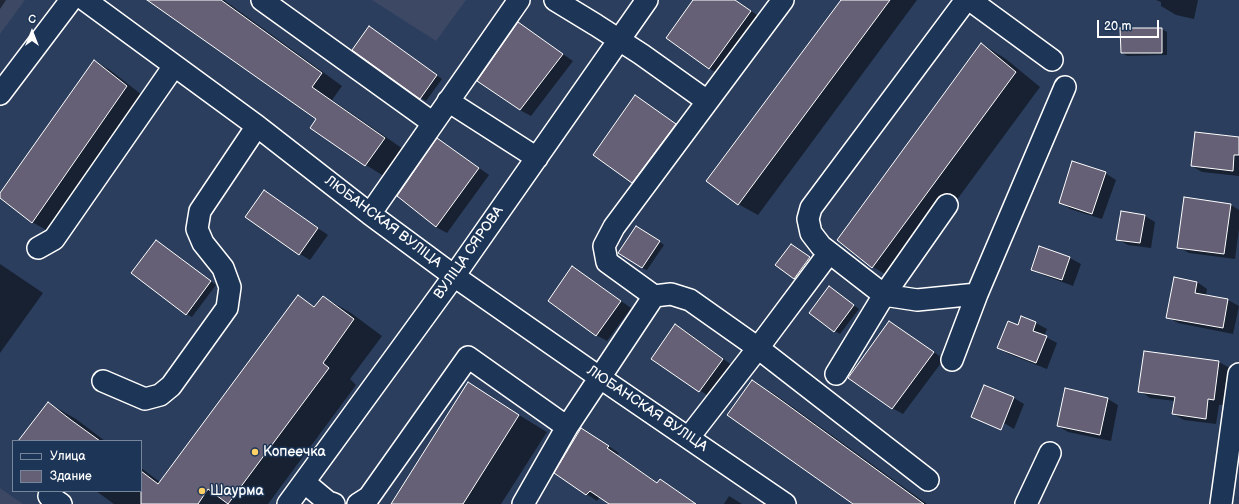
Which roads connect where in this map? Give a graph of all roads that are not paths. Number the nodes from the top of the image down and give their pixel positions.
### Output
1 (71, 0) edge
2 (85, 0) edge
3 (262, 0) edge
4 (519, 0) edge
5 (555, 0) edge
6 (647, 0) edge
7 (783, 0) edge
8 (966, 0) edge
9 (970, 0) edge
10 (619, 39) junction
11 (1052, 60) dead end
12 (174, 66) junction
13 (1065, 87) dead end
14 (0, 94) edge
15 (448, 101) junction
16 (707, 101) junction
17 (433, 123) junction
18 (257, 126) junction
19 (536, 158) junction
20 (947, 205) dead end
21 (370, 214) junction
22 (38, 248) dead end
23 (829, 252) junction
24 (454, 276) junction
25 (977, 294) junction
26 (884, 295) junction
27 (654, 296) junction
28 (758, 348) junction
29 (952, 360) dead end
30 (836, 374) dead end
31 (1239, 374) edge
32 (599, 377) junction
33 (103, 381) dead end
34 (567, 427) junction
35 (689, 438) junction
36 (1050, 453) dead end
37 (928, 480) dead end
38 (304, 482) junction
39 (525, 503) edge
40 (288, 504) edge
41 (334, 504) edge
42 (358, 504) edge
43 (785, 504) edge
44 (1026, 504) edge
45 (1220, 504) edge

1 - 14 street
2 - 12 street, ЛЮБАНСКАЯ ВУЛІЦА
3 - 17 street
4 - 15 street
5 - 10 street
6 - 10 street, ВУЛІЦА СЯРОВА
7 - 16 street
8 - 23 street
9 - 11 street
10 - 16 street
10 - 19 street, ВУЛІЦА СЯРОВА
12 - 18 street, ЛЮБАНСКАЯ ВУЛІЦА
12 - 22 street
13 - 25 street
15 - 17 street
15 - 19 street
16 - 27 street
17 - 21 street
18 - 21 street, ЛЮБАНСКАЯ ВУЛІЦА
18 - 33 street
19 - 24 street, ВУЛІЦА СЯРОВА
20 - 26 street
21 - 24 street, ЛЮБАНСКАЯ ВУЛІЦА
23 - 26 street
23 - 28 street
24 - 32 street, ЛЮБАНСКАЯ ВУЛІЦА
24 - 38 street, ВУЛІЦА СЯРОВА
25 - 26 street
25 - 29 street
26 - 30 street
27 - 28 street
27 - 32 street
28 - 35 street
28 - 37 street
31 - 45 street
32 - 34 street
32 - 35 street, ЛЮБАНСКАЯ ВУЛІЦА
34 - 39 street
34 - 42 street
35 - 43 street, ЛЮБАНСКАЯ ВУЛІЦА
36 - 44 street
38 - 40 street, ВУЛІЦА СЯРОВА
38 - 41 street

